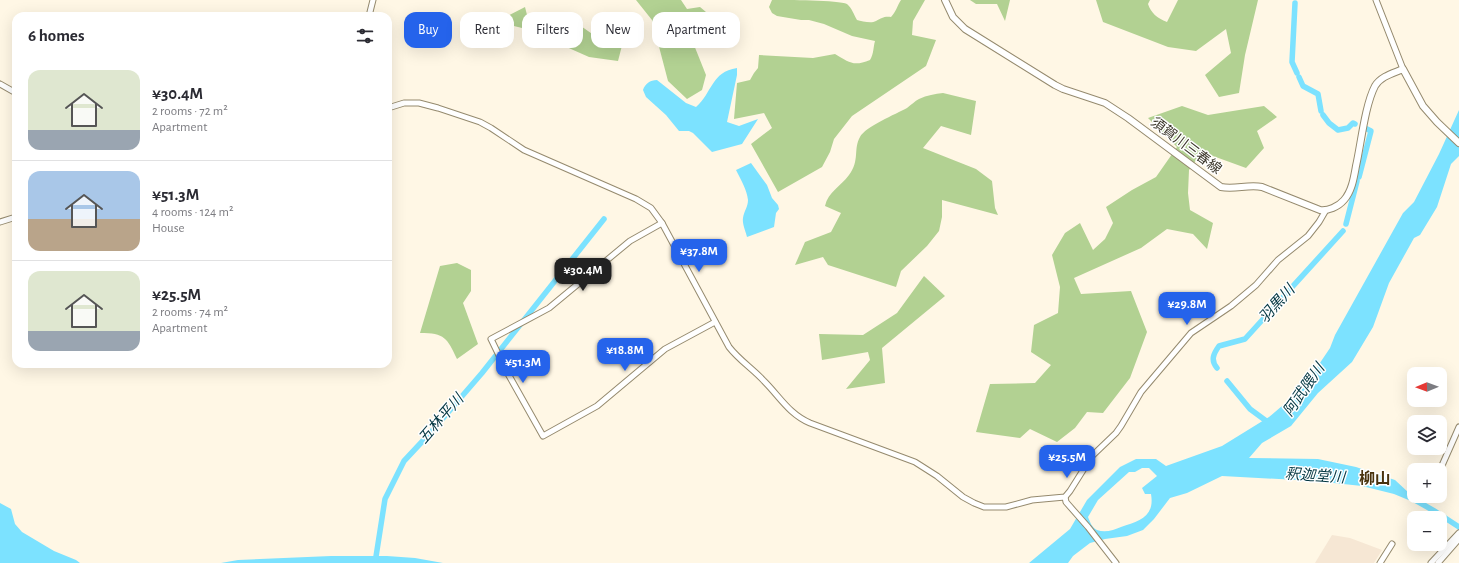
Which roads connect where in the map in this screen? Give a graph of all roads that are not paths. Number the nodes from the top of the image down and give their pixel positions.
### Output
1 (373, 0) edge
2 (945, 0) edge
3 (1376, 0) edge
4 (370, 12) edge
5 (1403, 69) junction
6 (0, 84) edge
7 (12, 91) edge
8 (392, 107) edge
9 (1459, 143) edge
10 (1326, 210) junction
11 (12, 219) edge
12 (0, 222) edge
13 (662, 223) junction
14 (715, 322) junction
15 (1459, 427) edge
16 (1443, 463) edge
17 (1064, 497) junction
18 (1459, 533) edge
19 (1459, 539) edge
20 (1392, 544) dead end
21 (1116, 563) edge
22 (1380, 563) edge
23 (1431, 563) edge
24 (1438, 563) edge

1 - 4 street
2 - 10 main road, 須賀川三春線
3 - 5 street
5 - 9 main road
5 - 10 main road
6 - 7 street
8 - 13 street
10 - 17 street
11 - 12 street
13 - 14 street
13 - 14 street
14 - 17 street
15 - 16 street
17 - 21 street
18 - 23 street
19 - 24 street
20 - 22 street

